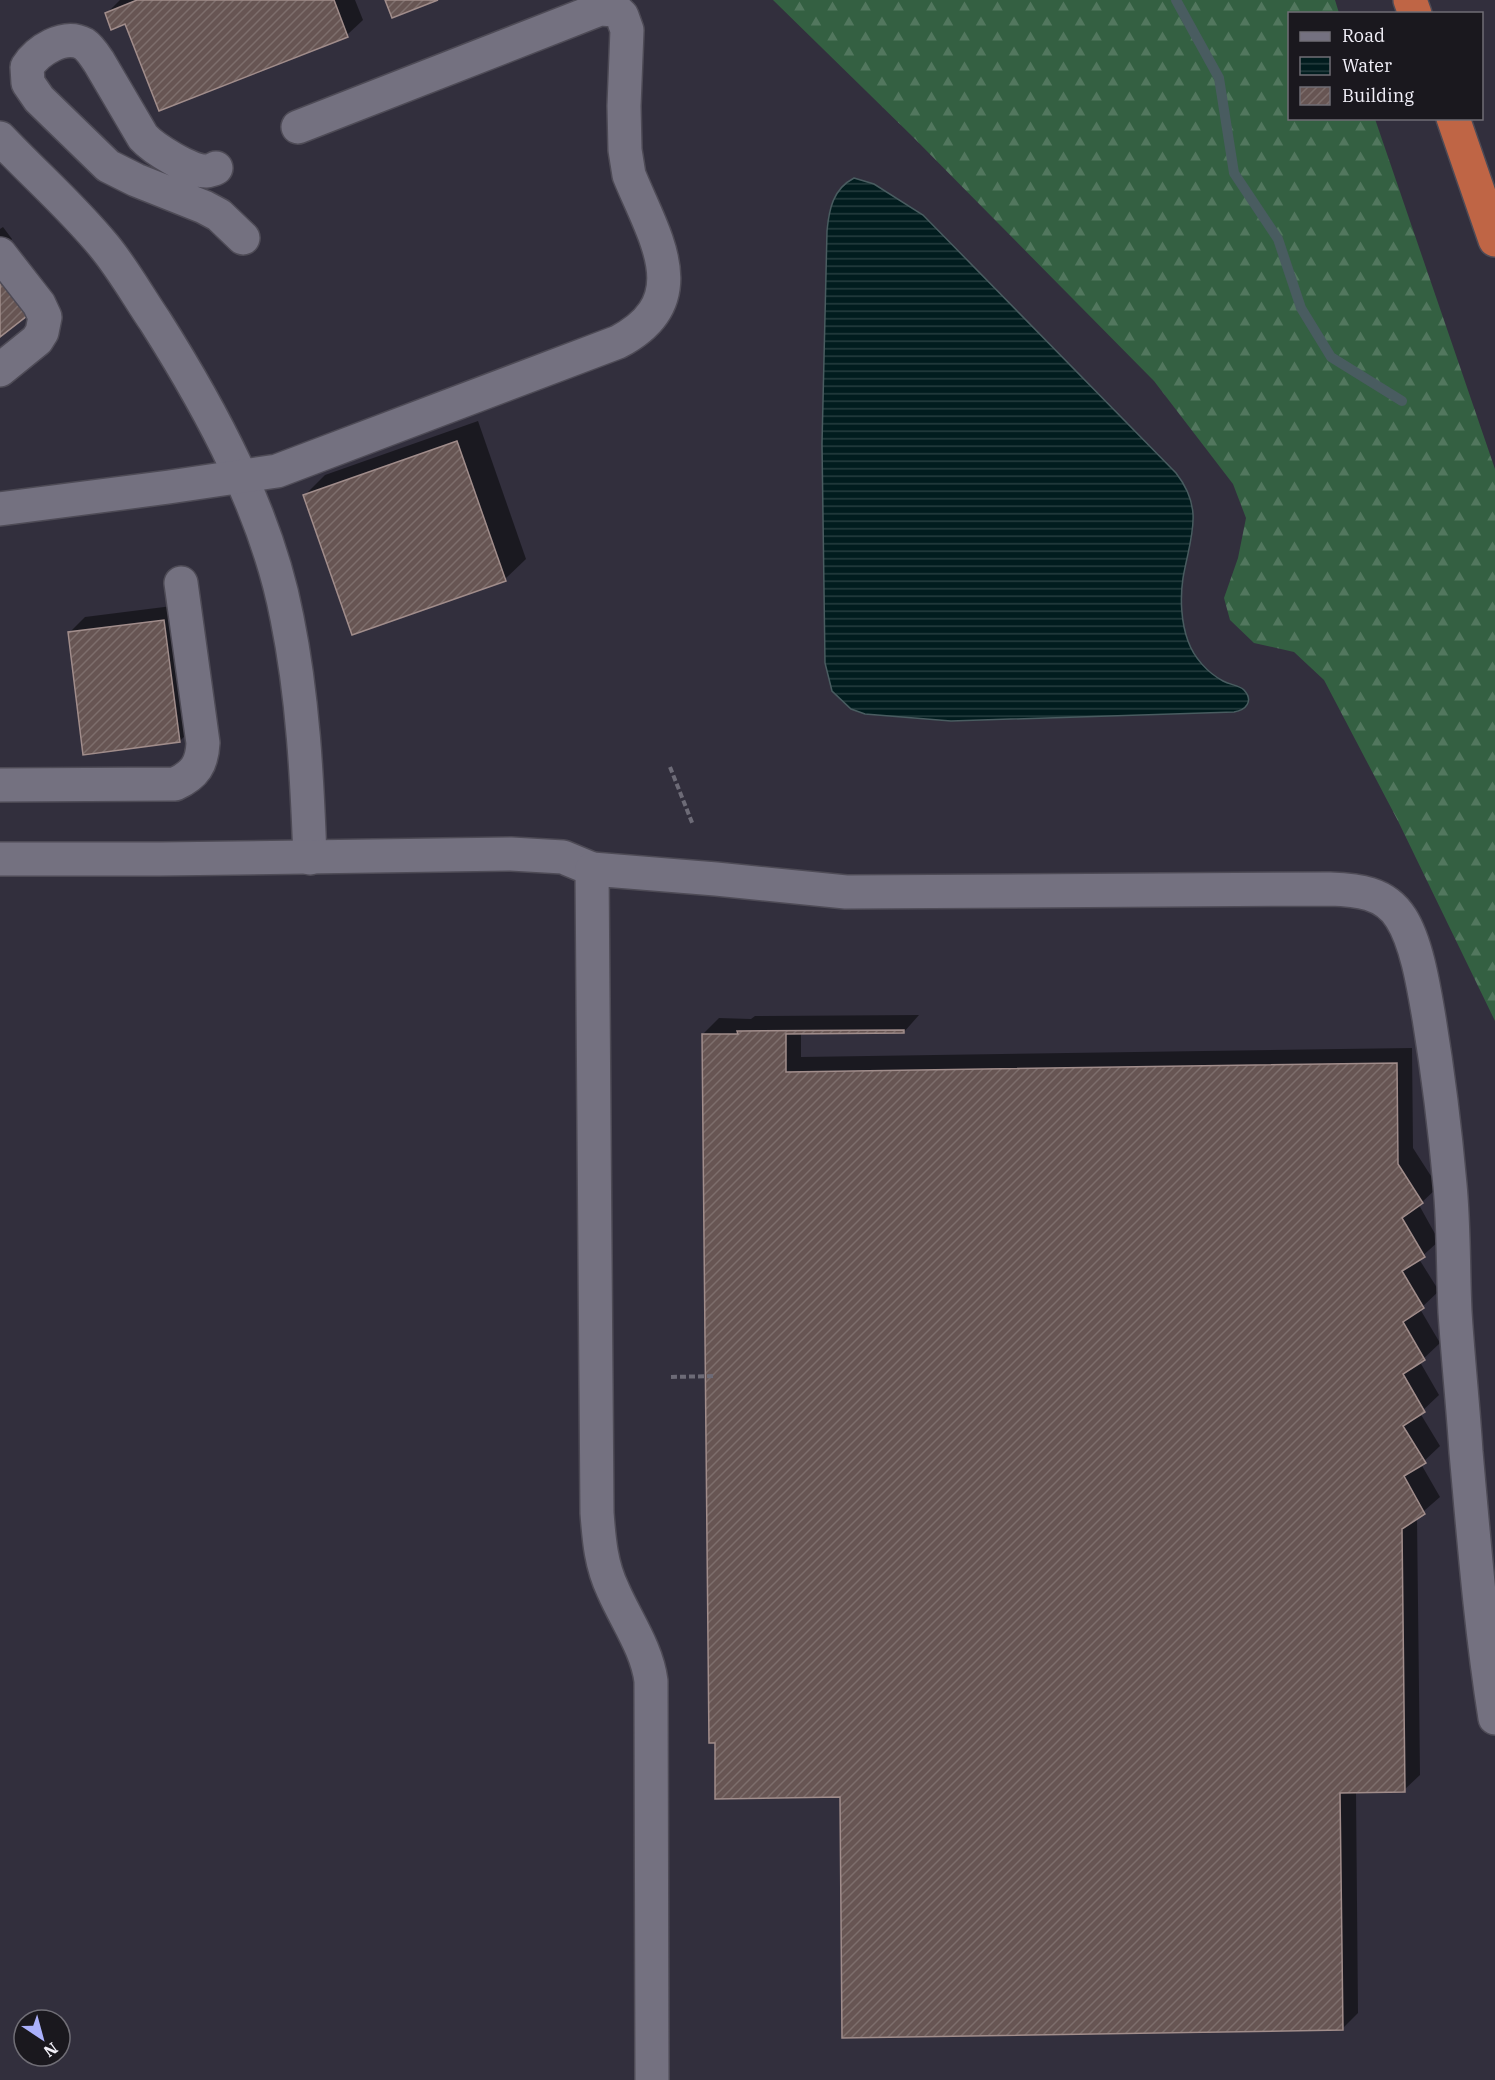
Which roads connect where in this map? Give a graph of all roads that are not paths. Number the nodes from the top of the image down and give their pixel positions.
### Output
1 (1454, 120) edge
2 (298, 127) dead end
3 (0, 138) edge
4 (216, 168) dead end
5 (243, 238) dead end
6 (1495, 240) edge
7 (0, 254) edge
8 (0, 370) edge
9 (239, 477) junction
10 (0, 509) edge
11 (181, 583) dead end
12 (0, 785) edge
13 (310, 858) junction
14 (0, 859) edge
15 (592, 869) junction
16 (1495, 1718) edge
17 (652, 2080) edge

1 - 6 highway
2 - 9 street
3 - 9 street
4 - 5 street
7 - 8 street
9 - 10 street
9 - 13 street
11 - 12 street
13 - 14 street
13 - 15 street
15 - 16 street
15 - 17 street

